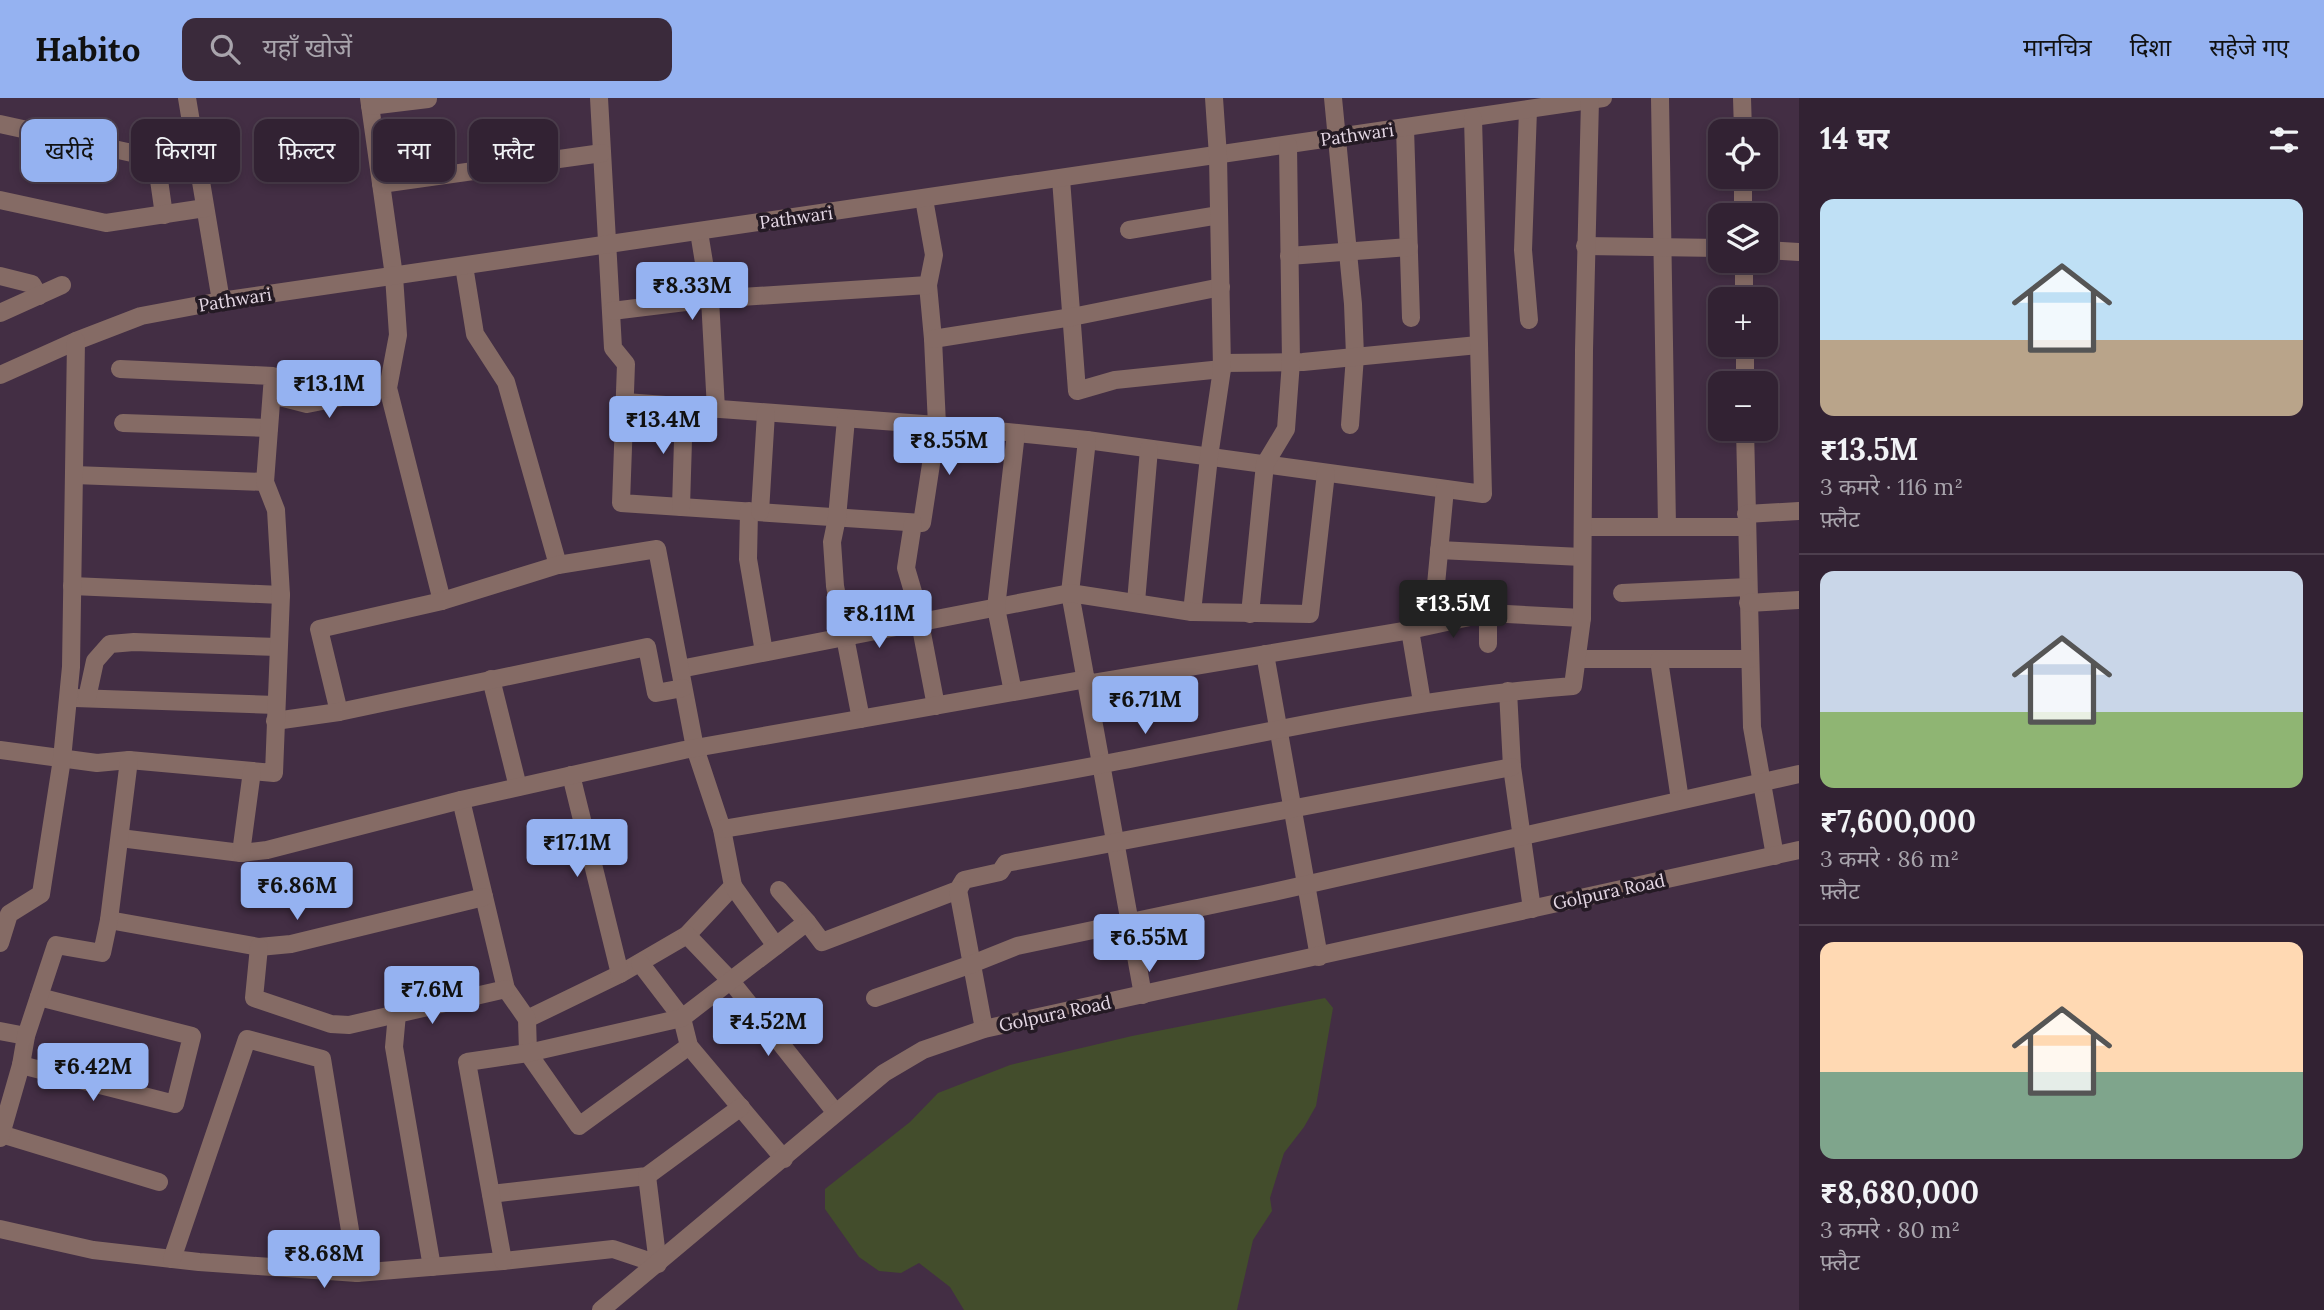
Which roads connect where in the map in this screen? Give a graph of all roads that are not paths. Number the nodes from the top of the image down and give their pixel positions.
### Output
1 (187, 98) edge
2 (599, 98) edge
3 (1214, 98) edge
4 (1333, 98) edge
5 (1660, 98) edge
6 (1742, 98) edge
7 (428, 99) edge
8 (1596, 99) edge
9 (369, 102) edge
10 (1528, 110) junction
11 (1473, 118) junction
12 (191, 119) edge
13 (1743, 119) edge
14 (0, 124) edge
15 (1405, 128) junction
16 (1338, 138) junction
17 (1288, 145) junction
18 (131, 153) edge
19 (602, 153) junction
20 (1219, 156) junction
21 (1061, 179) junction
22 (159, 182) edge
23 (201, 182) edge
24 (381, 184) junction
25 (924, 199) junction
26 (0, 200) edge
27 (205, 208) junction
28 (164, 215) junction
29 (1219, 215) junction
30 (1129, 230) dead end
31 (699, 232) junction
32 (608, 246) junction
33 (1585, 246) junction
34 (1661, 246) junction
35 (1409, 247) junction
36 (1708, 248) edge
37 (1348, 251) junction
38 (1778, 251) edge
39 (1799, 252) edge
40 (1289, 256) junction
41 (464, 266) junction
42 (0, 275) edge
43 (394, 276) junction
44 (62, 285) dead end
45 (928, 285) junction
46 (1221, 287) junction
47 (38, 296) junction
48 (710, 299) junction
49 (221, 301) junction
50 (611, 311) junction
51 (0, 313) edge
52 (1072, 317) junction
53 (1411, 318) dead end
54 (1529, 320) dead end
55 (933, 339) junction
56 (76, 341) junction
57 (1478, 345) junction
58 (1355, 356) junction
59 (1291, 362) junction
60 (1222, 366) junction
61 (120, 369) dead end
62 (0, 375) edge
63 (388, 388) junction
64 (272, 396) junction
65 (625, 402) junction
66 (684, 407) junction
67 (716, 409) junction
68 (766, 413) junction
69 (846, 419) junction
70 (124, 423) dead end
71 (937, 425) junction
72 (1350, 425) dead end
73 (270, 428) junction
74 (1016, 433) junction
75 (1087, 440) junction
76 (1745, 441) edge
77 (1149, 449) junction
78 (1209, 457) junction
79 (1265, 464) junction
80 (1326, 473) junction
81 (74, 475) junction
82 (265, 481) junction
83 (1445, 489) junction
84 (681, 507) junction
85 (1799, 511) edge
86 (755, 512) junction
87 (837, 517) junction
88 (1746, 520) junction
89 (913, 523) junction
90 (1583, 527) junction
91 (1667, 527) junction
92 (1439, 550) junction
93 (1583, 557) junction
94 (558, 565) junction
95 (72, 586) junction
96 (1070, 593) junction
97 (1622, 593) dead end
98 (281, 595) junction
99 (1748, 595) junction
100 (1799, 600) edge
101 (442, 601) junction
102 (1136, 602) junction
103 (996, 608) junction
104 (1192, 612) junction
105 (1488, 613) junction
106 (1250, 614) junction
107 (1582, 618) junction
108 (920, 623) junction
109 (1410, 630) junction
110 (845, 636) junction
111 (1488, 644) dead end
112 (278, 647) junction
113 (764, 652) junction
114 (1265, 654) junction
115 (1577, 659) junction
116 (1750, 659) junction
117 (1659, 660) junction
118 (680, 669) junction
119 (491, 679) junction
120 (1087, 682) junction
121 (684, 688) junction
122 (1508, 691) junction
123 (1013, 692) junction
124 (68, 697) junction
125 (87, 698) junction
126 (1422, 702) junction
127 (936, 706) junction
128 (338, 712) junction
129 (276, 713) junction
130 (861, 719) junction
131 (1279, 730) junction
132 (695, 748) junction
133 (0, 750) edge
134 (62, 758) junction
135 (129, 760) junction
136 (1102, 764) junction
137 (1512, 767) junction
138 (252, 771) junction
139 (1799, 774) edge
140 (571, 775) junction
141 (1762, 781) junction
142 (518, 787) junction
143 (461, 800) junction
144 (1679, 800) junction
145 (1293, 807) junction
146 (722, 829) junction
147 (1521, 837) junction
148 (120, 838) junction
149 (1116, 842) junction
150 (1799, 850) edge
151 (241, 853) junction
152 (1774, 856) junction
153 (1306, 884) junction
154 (733, 886) junction
155 (779, 890) dead end
156 (958, 890) junction
157 (484, 897) junction
158 (1532, 909) junction
159 (109, 920) junction
160 (807, 922) junction
161 (1130, 923) junction
162 (687, 935) junction
163 (0, 943) edge
164 (776, 946) junction
165 (259, 947) junction
166 (1320, 957) junction
167 (640, 963) junction
168 (972, 964) junction
169 (620, 974) junction
170 (730, 979) junction
171 (506, 989) junction
172 (1143, 995) junction
173 (39, 998) junction
174 (875, 998) dead end
175 (397, 1014) junction
176 (682, 1018) junction
177 (527, 1019) junction
178 (984, 1029) junction
179 (0, 1031) edge
180 (26, 1036) junction
181 (689, 1046) junction
182 (528, 1054) junction
183 (22, 1065) junction
184 (741, 1107) junction
185 (3, 1110) edge
186 (836, 1114) junction
187 (0, 1136) edge
188 (784, 1159) junction
189 (647, 1176) junction
190 (159, 1182) dead end
191 (491, 1194) junction
192 (0, 1229) edge
193 (172, 1259) junction
194 (503, 1261) junction
195 (658, 1264) junction
196 (432, 1267) junction
197 (358, 1273) junction
198 (601, 1310) edge

1 - 12 street
2 - 19 street
3 - 20 street
4 - 16 street
5 - 34 street
6 - 13 street
7 - 9 street
8 - 10 street, Pathwari
8 - 33 street
9 - 24 street
10 - 11 street, Pathwari
10 - 54 street
11 - 15 street, Pathwari
11 - 57 street
14 - 18 street
15 - 16 street, Pathwari
15 - 35 street
16 - 17 street, Pathwari
16 - 37 street
17 - 20 street, Pathwari
17 - 40 street
19 - 24 street
19 - 32 street
20 - 21 street, Pathwari
20 - 29 street
21 - 25 street, Pathwari
21 - 52 street
22 - 28 street
23 - 27 street
24 - 43 street
25 - 31 street, Pathwari
25 - 45 street
26 - 28 street
27 - 28 street
27 - 49 street
29 - 30 street
29 - 46 street
31 - 32 street, Pathwari
31 - 48 street
32 - 41 street, Pathwari
32 - 50 street
33 - 34 street
33 - 90 street
34 - 36 street
34 - 91 street
35 - 37 street
35 - 53 street
37 - 40 street
37 - 58 street
38 - 39 street
40 - 59 street
41 - 43 street, Pathwari
41 - 94 street
42 - 47 street
43 - 49 street, Pathwari
43 - 63 street
44 - 47 street
45 - 48 street
45 - 55 street
46 - 52 street
46 - 60 street
47 - 51 street
48 - 50 street
48 - 67 street
49 - 56 street, Pathwari
50 - 65 street
52 - 55 street
52 - 60 street
55 - 71 street
56 - 62 street, Pathwari
56 - 81 street
57 - 58 street
57 - 83 street
58 - 59 street
58 - 72 street
59 - 60 street
59 - 79 street
60 - 78 street
61 - 64 street
63 - 64 street
63 - 101 street
64 - 73 street
65 - 66 street
65 - 84 street
66 - 67 street
66 - 84 street
67 - 68 street
68 - 69 street
68 - 86 street
69 - 71 street
69 - 87 street
70 - 73 street
71 - 74 street
71 - 89 street
73 - 82 street
74 - 75 street
74 - 103 street
75 - 77 street
75 - 96 street
76 - 88 street
77 - 78 street
77 - 102 street
78 - 79 street
78 - 104 street
79 - 80 street
79 - 106 street
80 - 83 street
80 - 106 street
81 - 82 street
81 - 95 street
82 - 98 street
83 - 92 street
84 - 86 street
85 - 88 street
86 - 87 street
86 - 113 street
87 - 89 street
87 - 110 street
88 - 91 street
88 - 99 street
89 - 108 street
90 - 91 street
90 - 93 street
92 - 93 street
92 - 109 street
93 - 107 street
94 - 101 street
94 - 118 street
95 - 98 street
95 - 124 street
96 - 102 street
96 - 103 street
96 - 120 street
97 - 99 street
98 - 112 street
99 - 100 street
99 - 116 street
101 - 128 street
102 - 104 street
103 - 108 street
103 - 123 street
104 - 106 street
105 - 107 street
105 - 109 street
105 - 111 street
107 - 115 street
108 - 110 street
108 - 127 street
109 - 114 street
109 - 126 street
110 - 113 street
110 - 130 street
112 - 125 street
112 - 129 street
113 - 118 street
114 - 120 street
114 - 131 street
115 - 117 street
115 - 122 street
116 - 117 street
116 - 141 street
117 - 144 street
118 - 121 street
119 - 121 street
119 - 128 street
119 - 142 street
120 - 123 street
120 - 136 street
121 - 132 street
122 - 126 street
122 - 137 street
123 - 127 street
124 - 125 street
124 - 134 street
125 - 129 street
126 - 131 street
127 - 130 street
128 - 129 street
129 - 138 street
130 - 132 street
131 - 136 street
131 - 145 street
132 - 140 street
132 - 146 street
133 - 134 street
134 - 135 street
134 - 163 street
135 - 138 street
135 - 148 street
136 - 146 street
136 - 149 street
137 - 145 street
137 - 147 street
138 - 151 street
139 - 141 street
140 - 142 street
140 - 169 street
141 - 144 street
141 - 152 street
142 - 143 street
143 - 151 street
143 - 157 street
144 - 147 street
145 - 149 street
145 - 153 street
146 - 154 street
147 - 153 street
147 - 158 street
148 - 151 street
148 - 159 street
149 - 156 street
149 - 161 street
150 - 152 street, Golpura Road
152 - 158 street, Golpura Road
153 - 161 street
153 - 166 street
154 - 162 street
154 - 164 street
155 - 160 street
156 - 160 street
156 - 168 street
157 - 165 street
157 - 171 street
158 - 166 street, Golpura Road
159 - 165 street
159 - 173 street
160 - 164 street
161 - 168 street
161 - 172 street
162 - 167 street
162 - 170 street
164 - 170 street
165 - 175 street
166 - 172 street, Golpura Road
167 - 169 street
167 - 176 street
168 - 174 street
168 - 178 street
169 - 177 street
170 - 176 street
170 - 186 street
171 - 175 street
171 - 177 street
172 - 178 street, Golpura Road
173 - 180 street
173 - 183 street
175 - 196 street
176 - 181 street
176 - 182 street
177 - 182 street
178 - 186 street, Golpura Road
179 - 180 street
180 - 183 street
181 - 182 street
181 - 184 street
182 - 191 street
183 - 185 street
184 - 188 street
184 - 189 street
185 - 187 street
186 - 188 street, Golpura Road
187 - 190 street
188 - 195 street, Golpura Road
189 - 191 street
189 - 195 street
191 - 194 street
192 - 193 street
193 - 197 street
193 - 197 street
194 - 195 street
194 - 196 street
195 - 198 street, Golpura Road
196 - 197 street

